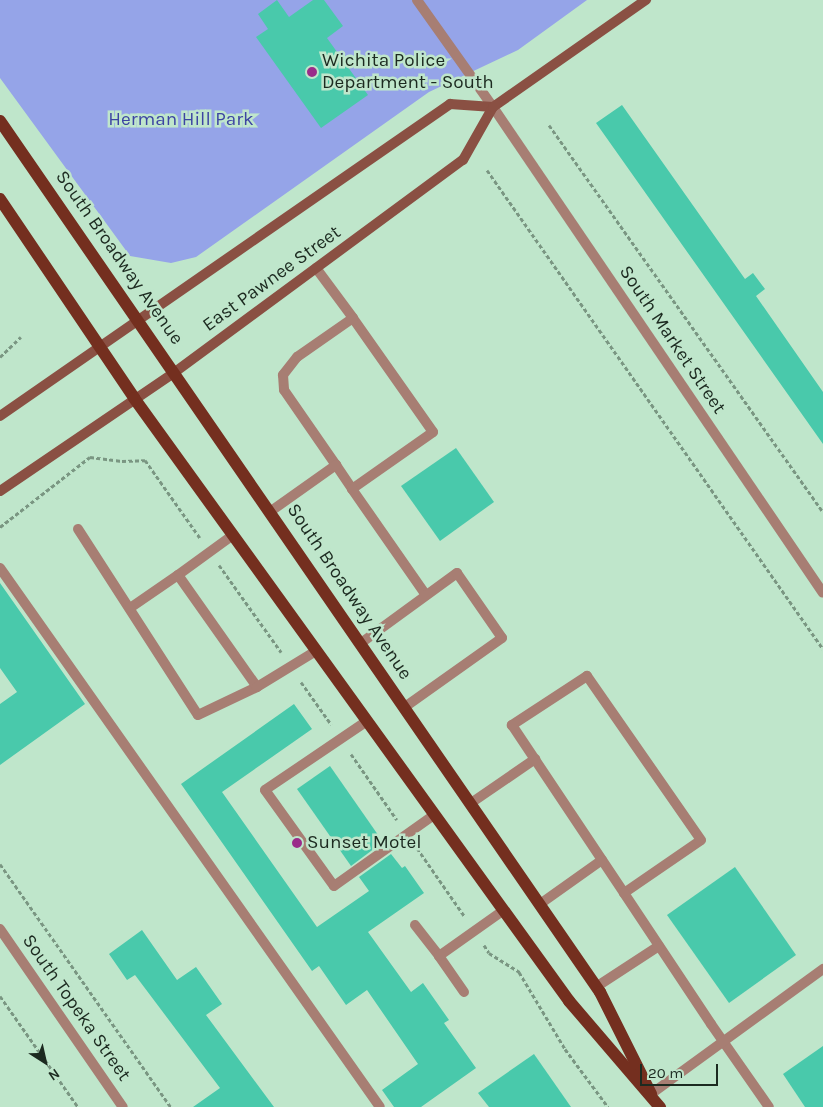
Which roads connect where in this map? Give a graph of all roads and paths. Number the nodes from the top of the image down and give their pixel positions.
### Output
1 (417, 0) edge
2 (646, 0) edge
3 (493, 107) junction
4 (0, 121) edge
5 (549, 125) dead end
6 (487, 170) dead end
7 (0, 199) edge
8 (316, 268) junction
9 (353, 318) junction
10 (139, 319) junction
11 (21, 338) dead end
12 (98, 346) junction
13 (0, 358) edge
14 (175, 372) junction
15 (134, 398) junction
16 (0, 416) edge
17 (336, 464) junction
18 (352, 489) junction
19 (0, 491) edge
20 (271, 511) junction
21 (823, 512) edge
22 (78, 529) dead end
23 (233, 535) junction
24 (0, 568) edge
25 (178, 575) junction
26 (823, 593) edge
27 (426, 595) junction
28 (130, 608) junction
29 (361, 643) junction
30 (823, 648) edge
31 (316, 651) junction
32 (258, 686) junction
33 (405, 707) junction
34 (367, 721) junction
35 (535, 759) junction
36 (471, 803) junction
37 (434, 815) junction
38 (602, 860) junction
39 (0, 864) edge
40 (624, 893) junction
41 (540, 904) junction
42 (504, 910) junction
43 (415, 925) dead end
44 (0, 929) edge
45 (659, 946) junction
46 (438, 956) junction
47 (823, 969) edge
48 (596, 987) junction
49 (464, 992) dead end
50 (0, 996) edge
51 (724, 1042) junction
52 (651, 1094) junction
53 (78, 1107) edge
54 (123, 1107) edge
55 (171, 1107) edge
56 (380, 1107) edge
57 (660, 1107) edge
58 (769, 1107) edge

1 - 3 street, South Market Street
2 - 3 main road, East Pawnee Street
3 - 8 main road, East Pawnee Street
3 - 10 main road
3 - 26 street, South Market Street
4 - 10 main road, South Broadway Avenue
5 - 21 path
6 - 30 path
7 - 12 main road, South Broadway Avenue
8 - 9 street
8 - 14 main road, East Pawnee Street
9 - 17 street
9 - 18 street
10 - 12 main road
10 - 14 main road, South Broadway Avenue
11 - 13 path
12 - 15 main road, South Broadway Avenue
12 - 16 main road
14 - 15 main road, East Pawnee Street
14 - 20 main road, South Broadway Avenue
15 - 19 main road, East Pawnee Street
15 - 23 main road, South Broadway Avenue
17 - 18 street
17 - 20 street
18 - 27 street
20 - 29 main road, South Broadway Avenue
22 - 28 street
23 - 25 street
23 - 31 main road, South Broadway Avenue
24 - 56 street
25 - 28 street
25 - 32 street
27 - 29 street
27 - 33 street
28 - 32 street
29 - 33 main road, South Broadway Avenue
31 - 32 street
31 - 34 main road, South Broadway Avenue
33 - 36 main road, South Broadway Avenue
34 - 37 main road, South Broadway Avenue
34 - 37 street
35 - 36 street
35 - 38 street
35 - 40 street
36 - 41 main road, South Broadway Avenue
37 - 42 main road, South Broadway Avenue
38 - 40 street
38 - 41 street
39 - 55 path
40 - 45 street
41 - 48 main road, South Broadway Avenue
42 - 46 street
42 - 52 main road, South Broadway Avenue
43 - 46 street
44 - 54 street, South Topeka Street
45 - 48 street
45 - 51 street
46 - 49 street
47 - 51 street
48 - 52 main road, South Broadway Avenue
50 - 53 path
51 - 52 street
51 - 58 street
52 - 57 main road, South Broadway Avenue

